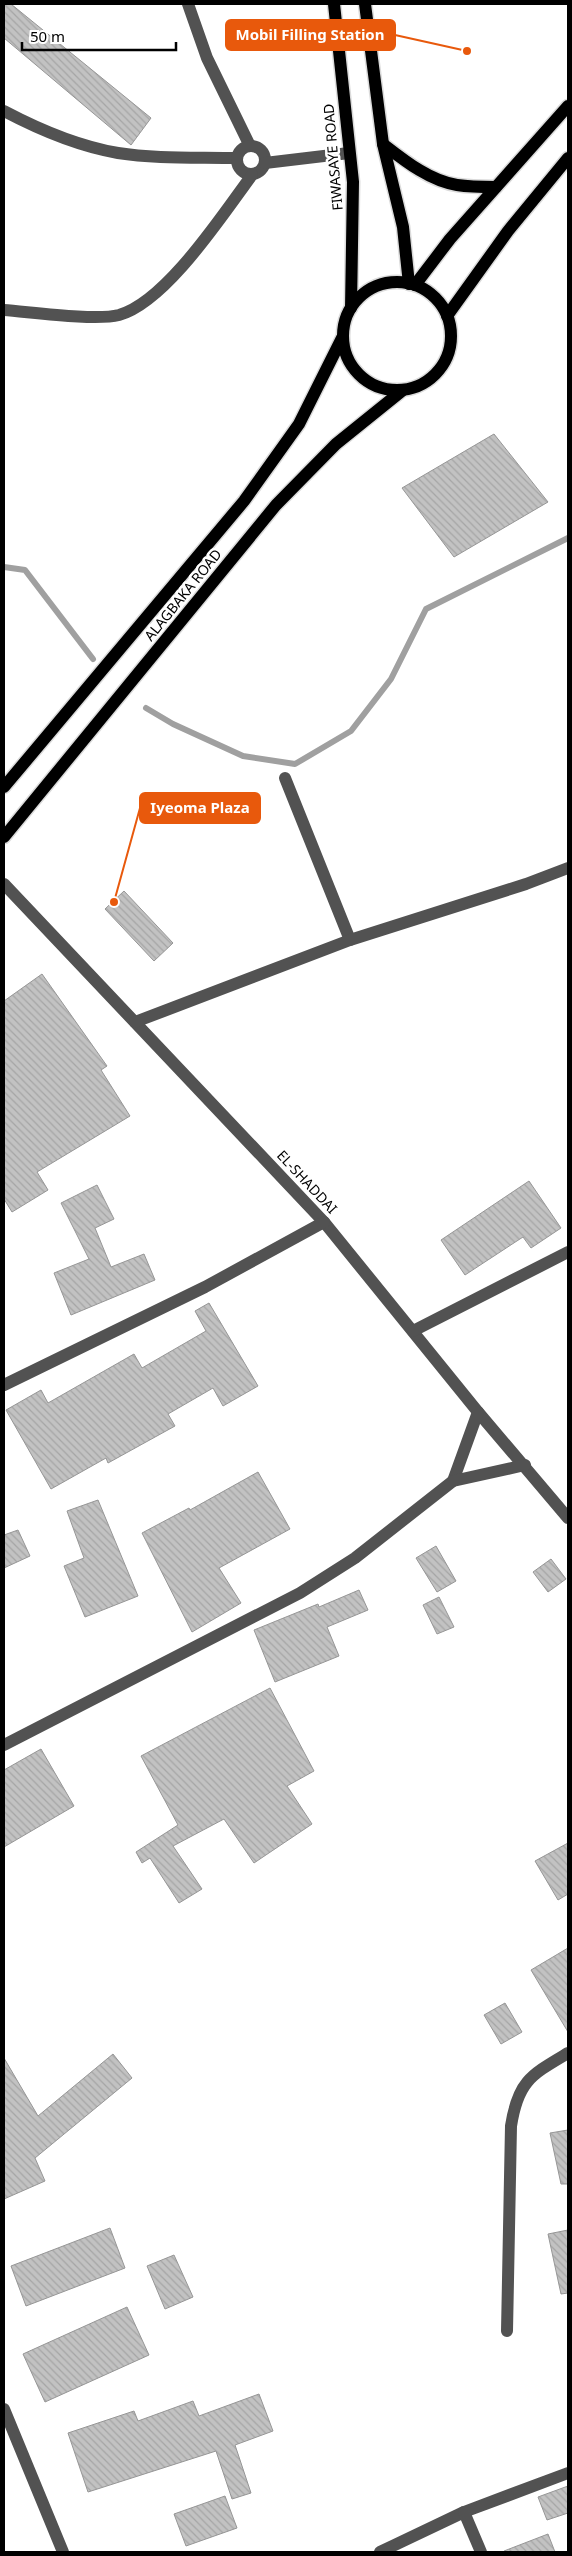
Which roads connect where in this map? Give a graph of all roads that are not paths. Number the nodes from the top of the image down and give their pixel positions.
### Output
1 (188, 4) edge
2 (334, 4) edge
3 (365, 4) edge
4 (568, 106) edge
5 (4, 111) edge
6 (384, 144) junction
7 (250, 146) junction
8 (350, 153) junction
9 (237, 158) junction
10 (568, 158) edge
11 (265, 162) junction
12 (252, 175) junction
13 (496, 187) junction
14 (412, 285) junction
15 (351, 308) junction
16 (4, 310) edge
17 (447, 316) junction
18 (342, 338) junction
19 (403, 390) junction
20 (284, 778) dead end
21 (4, 787) edge
22 (4, 837) edge
23 (568, 868) edge
24 (4, 884) edge
25 (350, 940) junction
26 (135, 1022) junction
27 (324, 1222) junction
28 (568, 1252) edge
29 (413, 1331) junction
30 (4, 1385) edge
31 (478, 1412) junction
32 (525, 1465) junction
33 (452, 1482) junction
34 (567, 1514) edge
35 (4, 1745) edge
36 (568, 2053) edge
37 (507, 2331) dead end
38 (4, 2409) edge
39 (568, 2473) edge
40 (464, 2512) junction
41 (63, 2552) edge
42 (380, 2552) edge
43 (481, 2552) edge

1 - 7 street
2 - 8 main road, FIWASAYE ROAD
3 - 6 main road
4 - 13 main road
5 - 9 street
6 - 13 main road
6 - 14 main road
7 - 9 street
7 - 11 street
8 - 11 street
8 - 15 main road, FIWASAYE ROAD
9 - 12 street
10 - 17 main road
11 - 12 street
12 - 16 street
13 - 14 main road
14 - 15 main road
14 - 17 main road
15 - 18 main road
17 - 19 main road
18 - 19 main road
18 - 21 main road, ALAGBAKA ROAD
19 - 22 main road, ALAGBAKA ROAD
20 - 25 street
23 - 25 street
24 - 26 street, EL-SHADDAI
25 - 26 street
26 - 27 street, EL-SHADDAI
27 - 29 street, EL-SHADDAI
27 - 30 street
28 - 29 street
29 - 31 street, EL-SHADDAI
31 - 32 street, EL-SHADDAI
31 - 33 street
32 - 33 street
32 - 34 street, EL-SHADDAI
33 - 35 street
36 - 37 street
38 - 41 street
39 - 40 street
40 - 42 street
40 - 43 street

